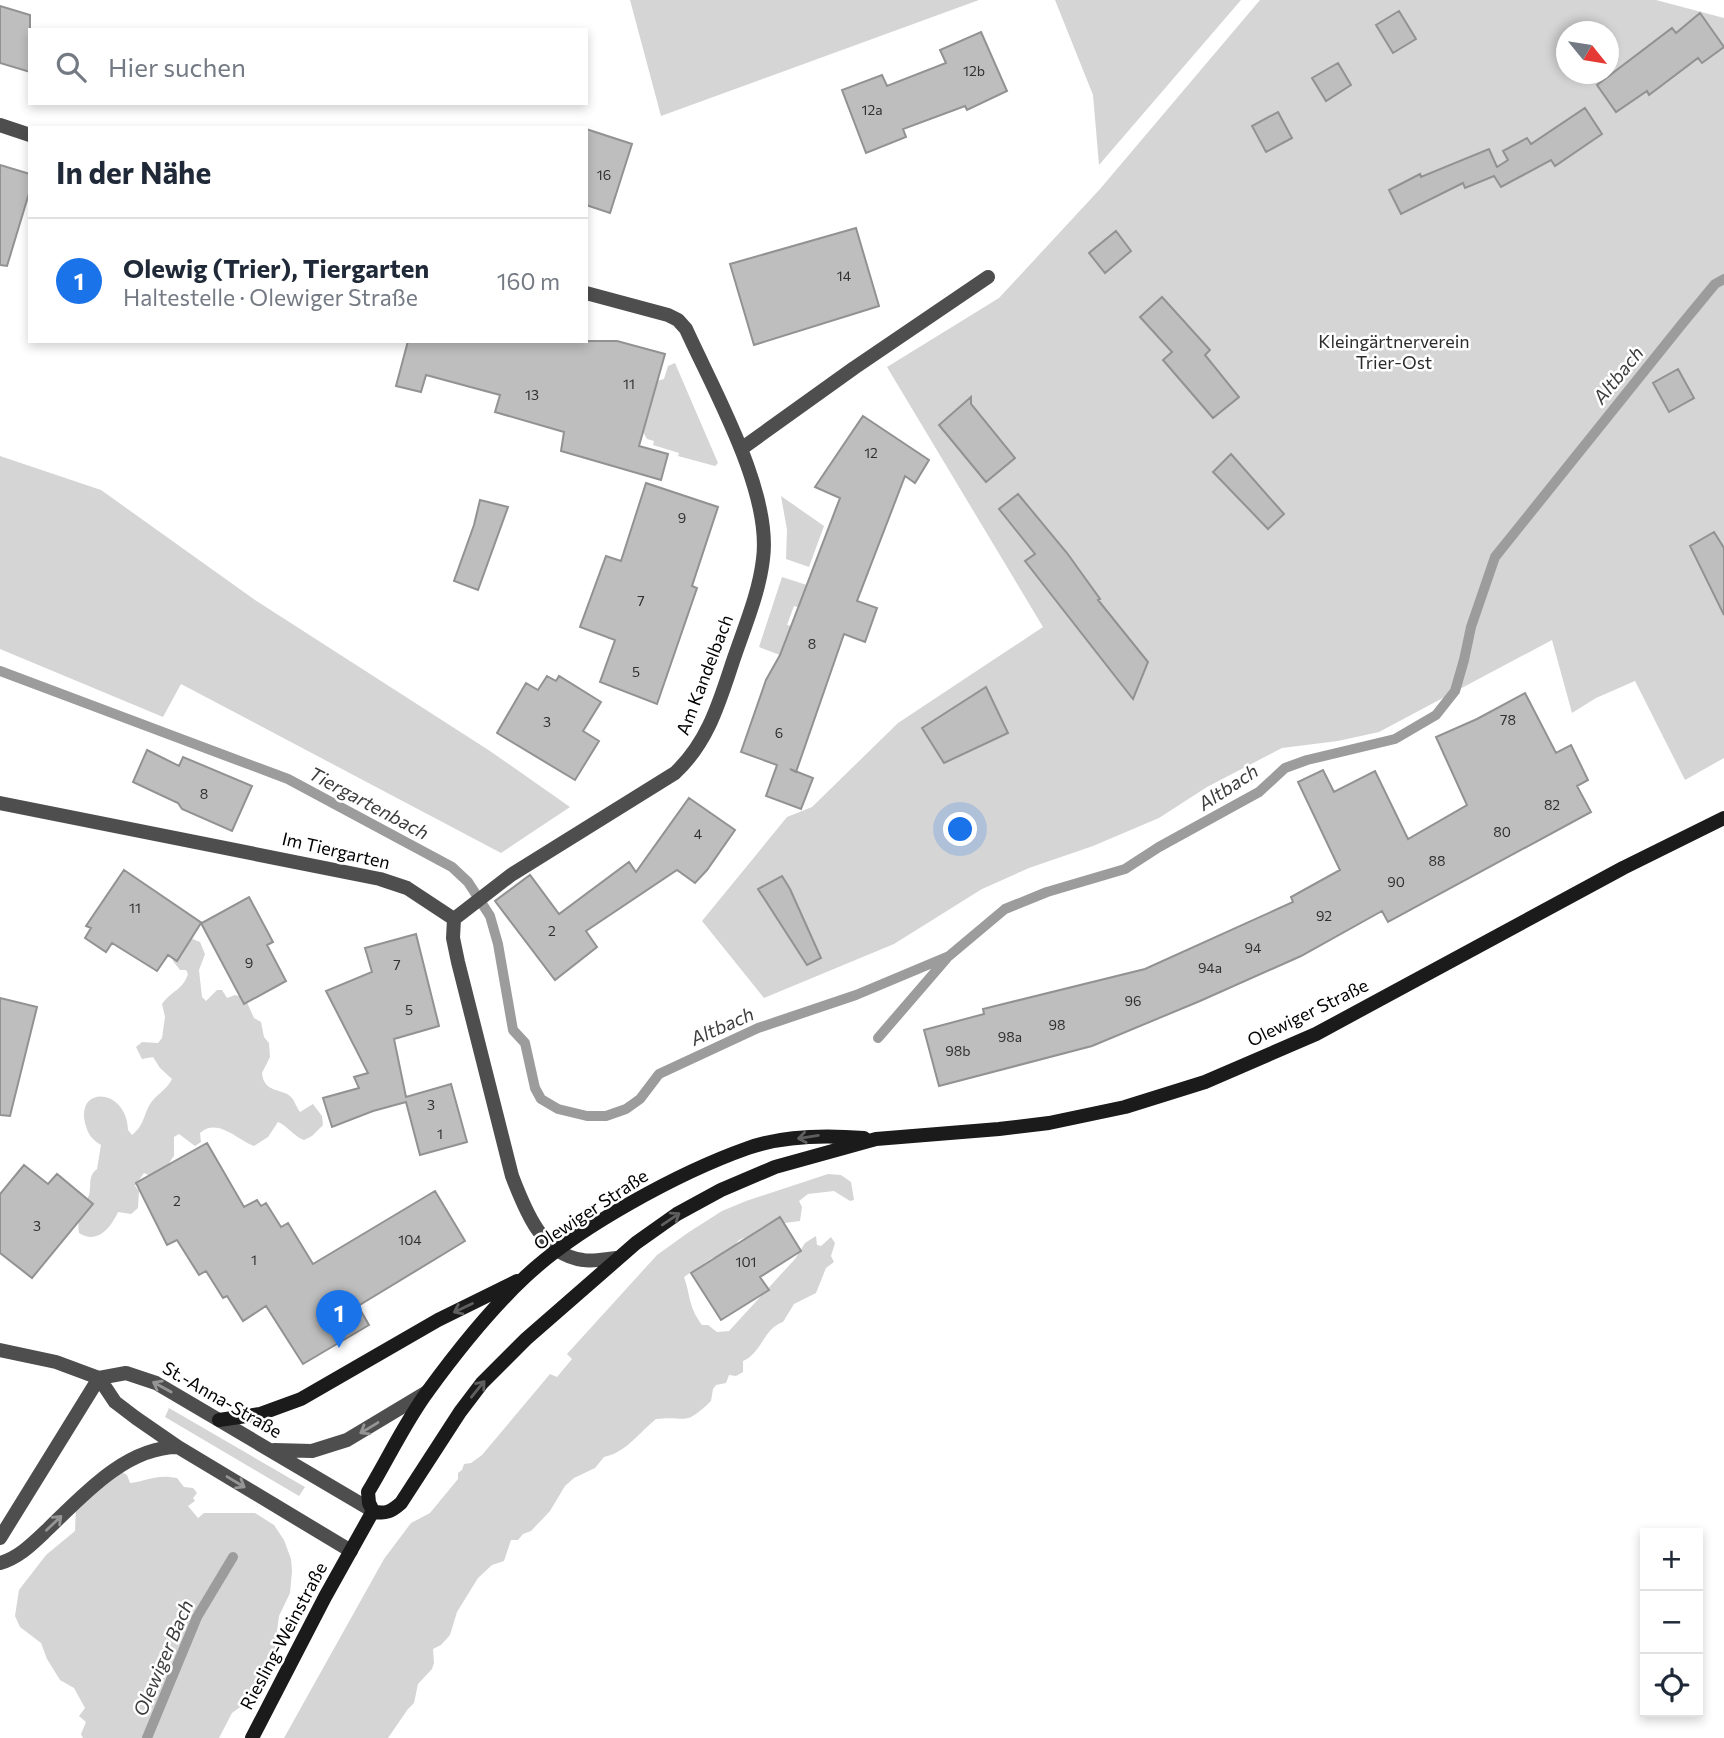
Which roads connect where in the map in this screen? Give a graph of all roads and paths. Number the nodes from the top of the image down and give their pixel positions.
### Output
1 (0, 125) edge
2 (28, 134) edge
3 (988, 277) dead end
4 (588, 294) edge
5 (741, 449) junction
6 (0, 803) edge
7 (1724, 818) edge
8 (454, 919) junction
9 (876, 1139) junction
10 (557, 1252) junction
11 (616, 1258) junction
12 (524, 1278) junction
13 (0, 1350) edge
14 (99, 1378) junction
15 (427, 1392) junction
16 (219, 1420) junction
17 (178, 1447) junction
18 (273, 1450) junction
19 (373, 1511) junction
20 (0, 1538) edge
21 (351, 1551) junction
22 (0, 1563) edge
23 (252, 1738) edge

1 - 2 street
3 - 5 street
4 - 5 street, Am Kandelbach
5 - 8 street, Am Kandelbach
6 - 8 street, Im Tiergarten
7 - 9 main road, Olewiger Straße
8 - 10 street
9 -> 10 main road, Olewiger Straße
11 -> 9 main road, Olewiger Straße
10 - 11 street
10 - 12 main road, Olewiger Straße
19 -> 11 main road, Olewiger Straße
12 - 15 main road, Olewiger Straße
12 -> 16 main road
13 - 14 street, St.-Anna-Straße
16 -> 14 street, St.-Anna-Straße
14 - 17 street
14 - 20 street
15 -> 18 street
15 - 19 main road, Olewiger Straße
16 - 18 street, St.-Anna-Straße
17 -> 21 street
22 -> 17 street
18 - 19 street, St.-Anna-Straße
19 - 21 main road, Olewiger Straße
21 - 23 main road, Riesling-Weinstraße

